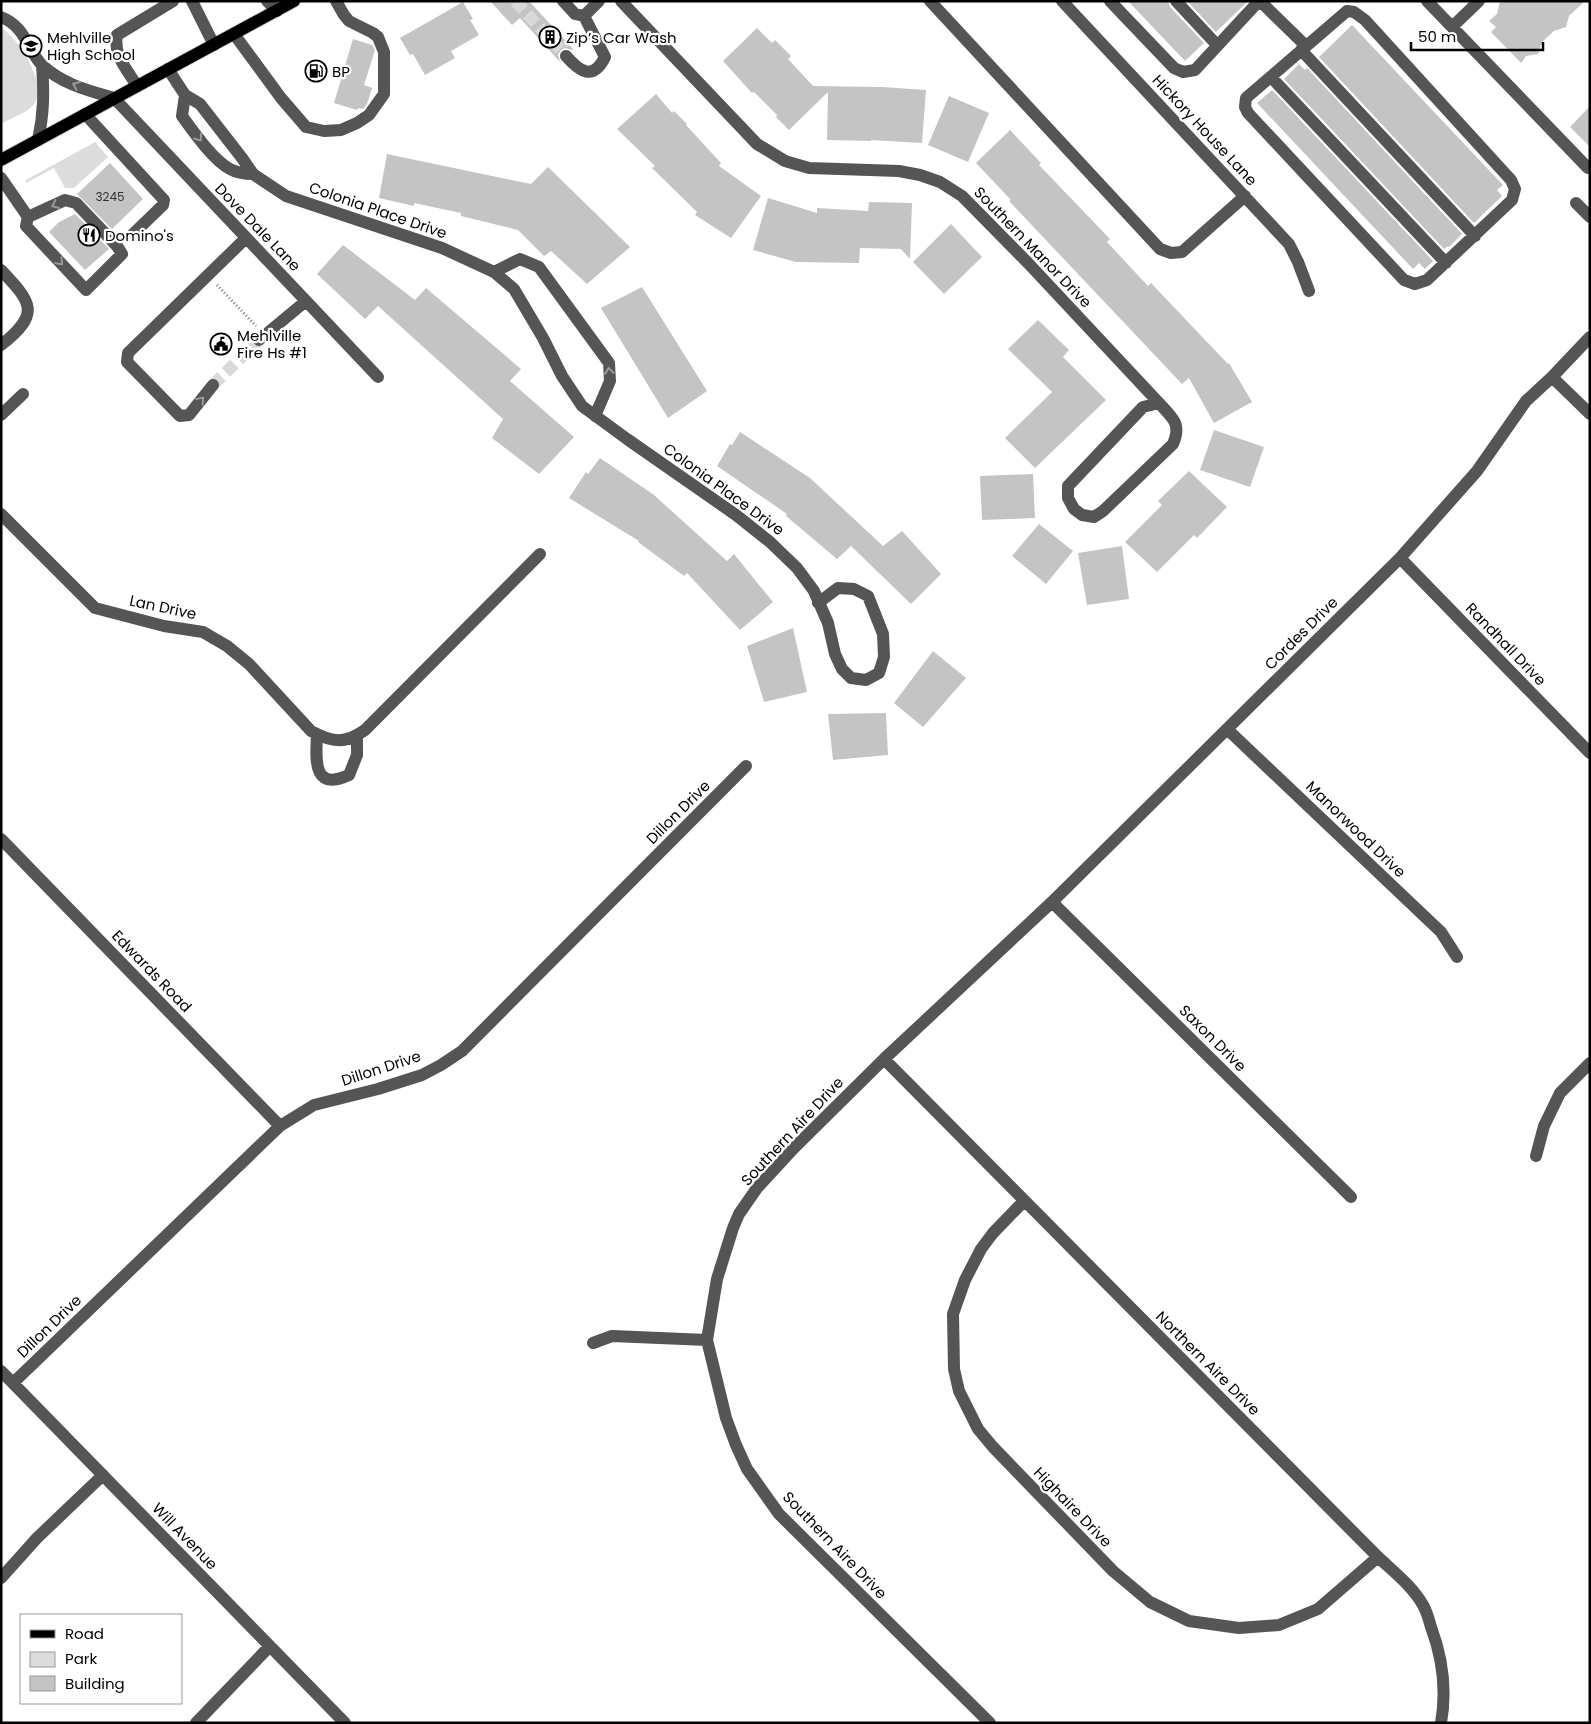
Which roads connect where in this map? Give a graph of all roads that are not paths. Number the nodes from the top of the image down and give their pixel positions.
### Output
1 (173, 1) edge
2 (192, 1) edge
3 (268, 1) edge
4 (294, 1) edge
5 (336, 1) edge
6 (563, 1) edge
7 (599, 1) edge
8 (621, 1) edge
9 (930, 1) edge
10 (1062, 1) edge
11 (1110, 1) edge
12 (1176, 1) edge
13 (1260, 1) edge
14 (1427, 1) edge
15 (1479, 1) edge
16 (276, 11) junction
17 (584, 16) junction
18 (1, 17) edge
19 (1452, 27) junction
20 (234, 34) junction
21 (214, 45) junction
22 (1217, 45) junction
23 (1304, 48) junction
24 (566, 56) tunnel mouth
25 (42, 65) junction
26 (168, 70) junction
27 (1271, 77) junction
28 (137, 86) junction
29 (185, 95) junction
30 (114, 98) junction
31 (85, 114) junction
32 (38, 140) junction
33 (1, 160) edge
34 (1588, 168) dead end
35 (253, 174) junction
36 (1, 178) edge
37 (1245, 196) junction
38 (1576, 202) dead end
39 (1590, 217) edge
40 (27, 222) junction
41 (132, 235) dead end
42 (1475, 236) junction
43 (246, 238) junction
44 (1446, 263) junction
45 (1, 270) edge
46 (494, 272) junction
47 (1309, 291) dead end
48 (306, 301) junction
49 (266, 335) tunnel mouth
50 (1590, 337) edge
51 (1, 345) edge
52 (378, 377) dead end
53 (1552, 377) junction
54 (214, 386) tunnel mouth
55 (23, 394) dead end
56 (1159, 402) junction
57 (1590, 414) edge
58 (1, 415) edge
59 (595, 416) junction
60 (1, 514) edge
61 (540, 554) dead end
62 (1400, 558) junction
63 (818, 603) junction
64 (1227, 729) junction
65 (317, 734) junction
66 (356, 736) junction
67 (1590, 753) edge
68 (746, 766) dead end
69 (1, 839) edge
70 (1052, 902) junction
71 (1015, 936) joint
72 (1457, 957) dead end
73 (884, 1059) junction
74 (1590, 1063) edge
75 (280, 1126) junction
76 (1536, 1156) dead end
77 (1351, 1197) dead end
78 (1024, 1201) junction
79 (707, 1340) junction
80 (593, 1343) dead end
81 (1, 1371) edge
82 (13, 1383) junction
83 (103, 1476) junction
84 (1378, 1557) junction
85 (1, 1578) edge
86 (270, 1646) junction
87 (196, 1723) edge
88 (345, 1723) edge
89 (990, 1723) edge
90 (1441, 1723) edge

1 - 28 street
2 - 21 street
3 - 16 street
4 - 16 main road
5 - 20 street
6 - 17 street
7 - 17 street
8 - 56 street, Southern Manor Drive
9 - 37 street
10 - 37 street, Hickory House Lane
11 - 22 street
12 - 22 street
13 - 22 street
13 - 23 street
14 - 19 street
15 - 19 street
16 - 20 main road
17 - 24 street
18 - 25 street
19 - 34 street
20 - 21 main road
21 - 26 main road
23 - 27 street
23 - 42 street
23 - 42 street
30 -> 25 street
25 - 32 street
26 - 28 main road
26 - 29 street, Colonia Place Drive
27 - 44 street
27 - 44 street
28 - 30 main road
29 - 35 street, Colonia Place Drive
29 -> 35 street, Colonia Place Drive
30 - 31 main road
30 - 43 street, Dove Dale Lane
31 - 32 main road
31 - 41 street
32 - 33 main road
35 - 46 street, Colonia Place Drive
36 - 40 street
37 - 47 street, Hickory House Lane
38 - 39 street
40 -> 40 street
42 - 44 street
43 - 48 street, Dove Dale Lane
43 -> 54 street
45 - 51 street
46 - 59 street, Colonia Place Drive
59 -> 46 street
48 - 49 street
48 - 52 street, Dove Dale Lane
50 - 53 street, Cordes Drive
53 - 57 street
53 - 62 street, Cordes Drive
55 - 58 street
56 - 56 street, Southern Manor Drive
59 - 63 street, Colonia Place Drive
60 - 65 street, Lan Drive
61 - 66 street
62 - 64 street, Cordes Drive
62 - 67 street, Randhall Drive
63 - 63 street, Colonia Place Drive
64 - 70 street, Cordes Drive
64 - 72 street, Manorwood Drive
65 - 66 street, Lan Drive
65 - 66 street
68 - 75 street, Dillon Drive
69 - 75 street, Edwards Road
70 - 71 street, Cordes Drive
70 - 77 street, Saxon Drive
71 - 73 street, Southern Aire Drive
73 - 78 street, Northern Aire Drive
73 - 79 street, Southern Aire Drive
74 - 76 street
75 - 82 street, Dillon Drive
78 - 84 street, Northern Aire Drive
78 - 84 street, Highaire Drive
79 - 80 street
79 - 89 street, Southern Aire Drive
81 - 82 street, Will Avenue
82 - 83 street, Will Avenue
83 - 85 street
83 - 86 street, Will Avenue
84 - 90 street, Northern Aire Drive
86 - 87 street
86 - 88 street, Will Avenue

